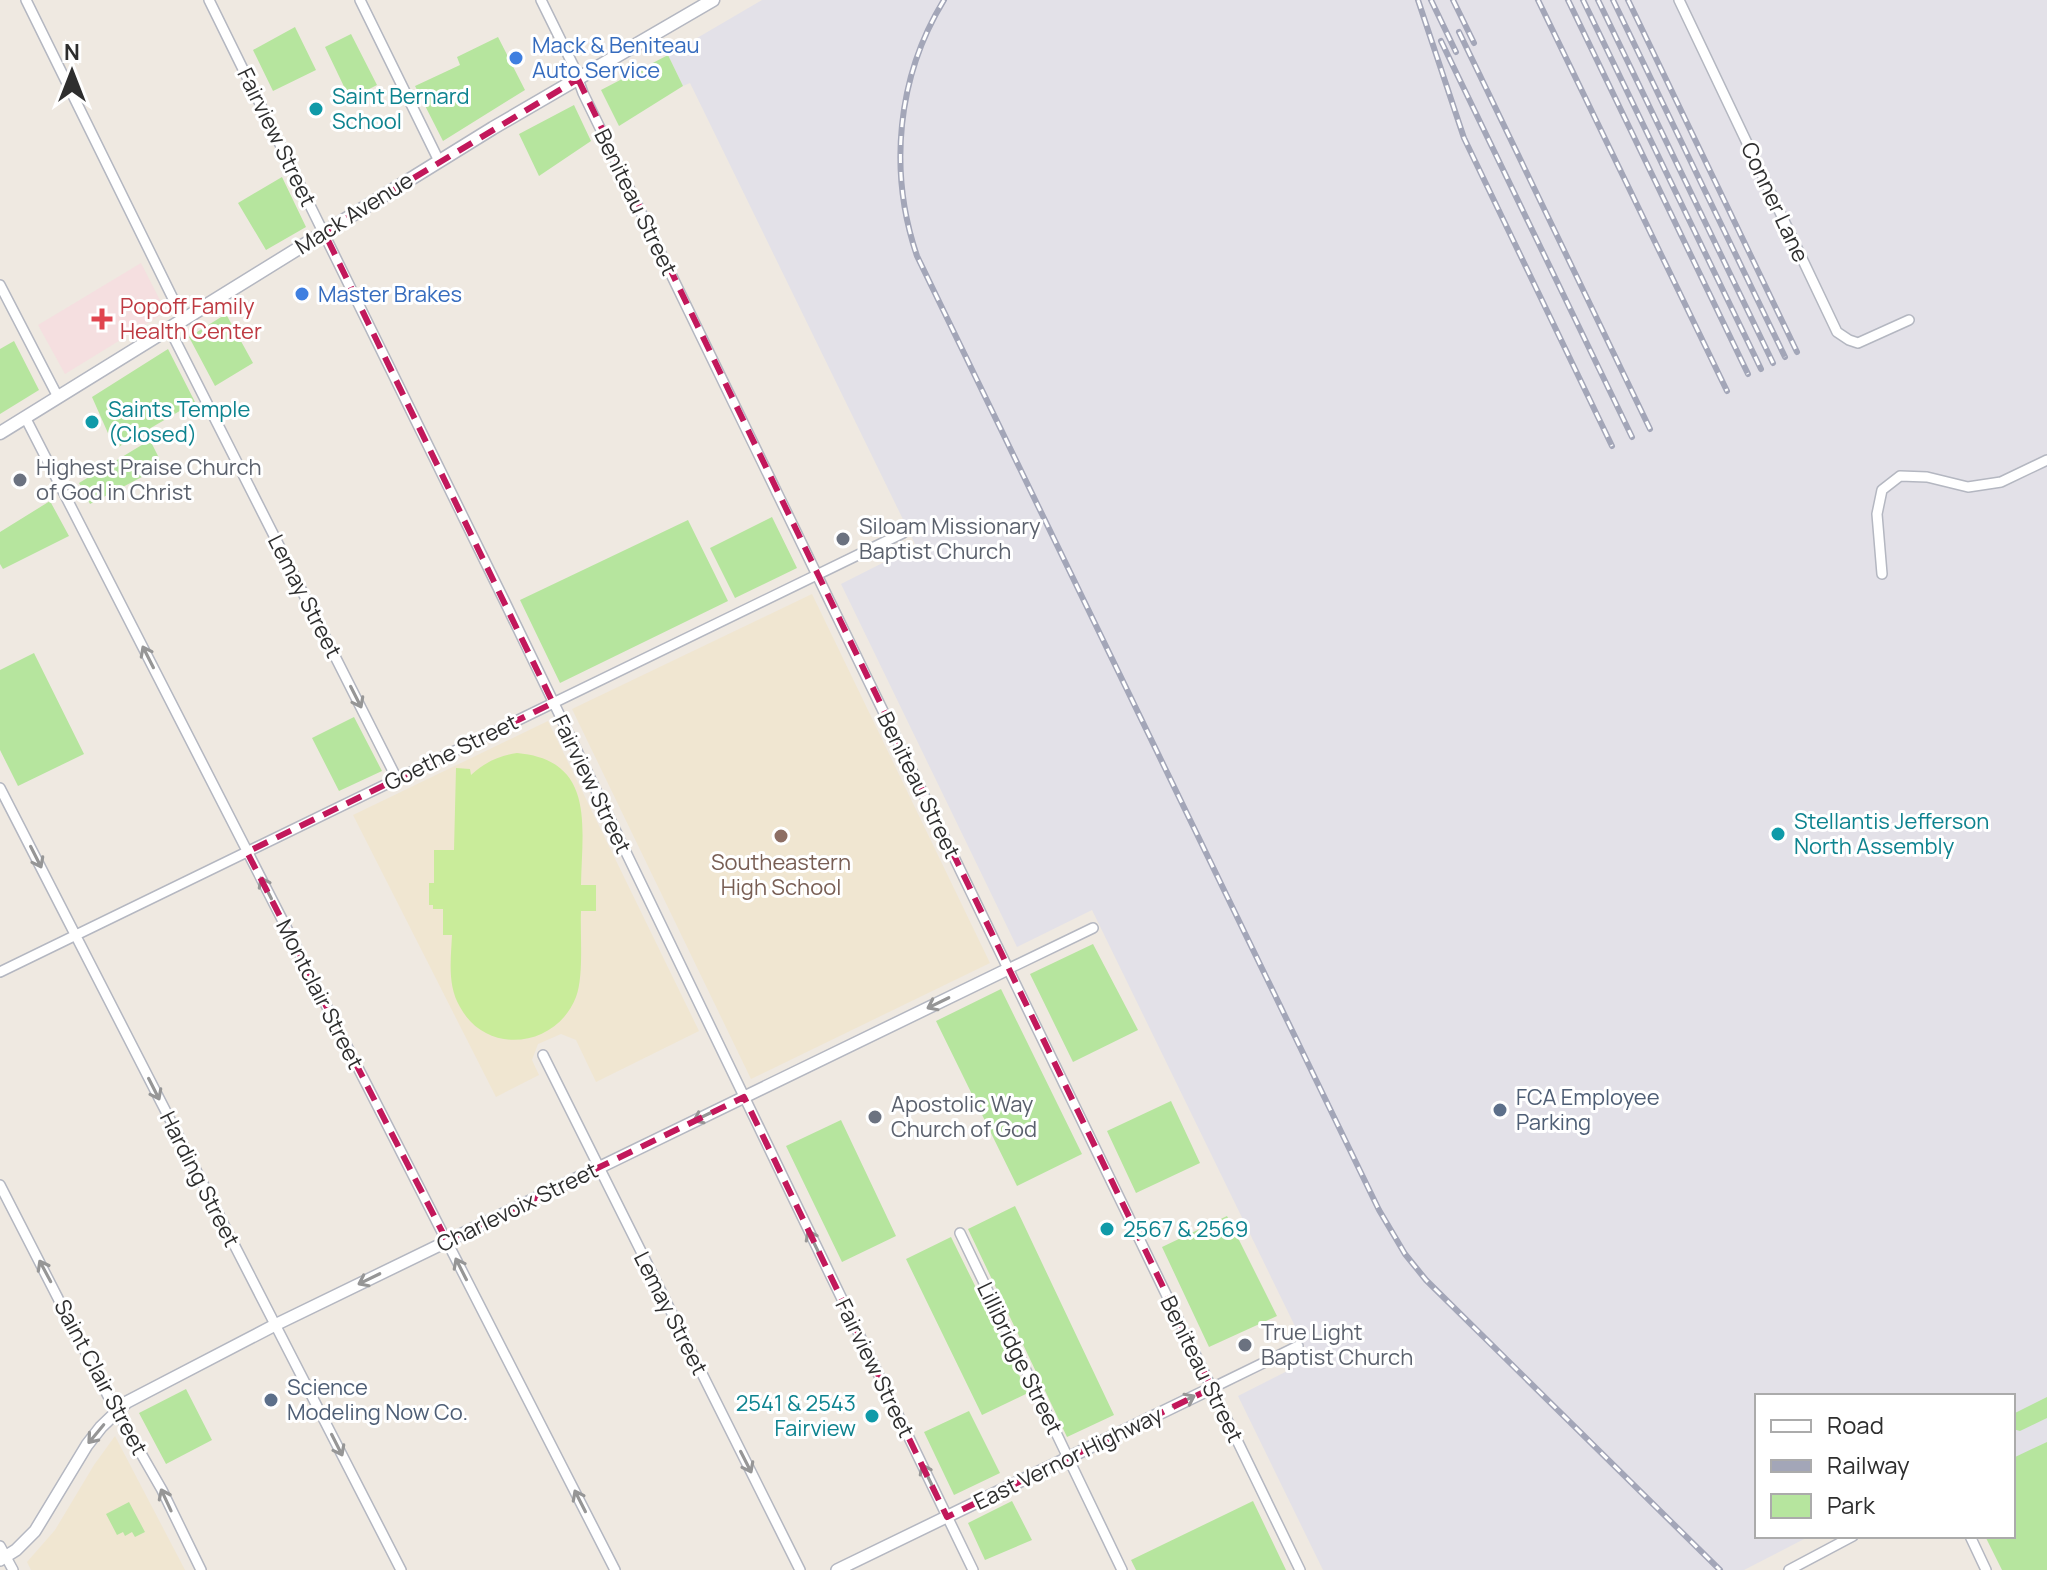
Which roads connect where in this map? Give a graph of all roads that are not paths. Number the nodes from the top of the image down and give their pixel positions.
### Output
1 (26, 0) edge
2 (209, 0) edge
3 (360, 0) edge
4 (541, 0) edge
5 (713, 0) edge
6 (1679, 0) edge
7 (578, 79) junction
8 (439, 161) junction
9 (324, 232) junction
10 (0, 285) edge
11 (183, 319) junction
12 (1909, 320) dead end
13 (169, 328) junction
14 (58, 397) junction
15 (25, 417) junction
16 (0, 433) edge
17 (2047, 460) edge
18 (903, 533) dead end
19 (1882, 574) dead end
20 (818, 575) junction
21 (553, 703) junction
22 (397, 779) junction
23 (0, 788) edge
24 (247, 852) junction
25 (1093, 928) dead end
26 (76, 936) junction
27 (1008, 969) junction
28 (0, 972) edge
29 (543, 1055) dead end
30 (744, 1097) junction
31 (598, 1167) junction
32 (0, 1185) edge
33 (960, 1233) dead end
34 (447, 1241) junction
35 (275, 1325) junction
36 (1298, 1346) dead end
37 (1212, 1388) junction
38 (118, 1411) junction
39 (1068, 1458) junction
40 (947, 1517) junction
41 (1849, 1538) edge
42 (1971, 1538) edge
43 (2, 1554) edge
44 (1812, 1557) junction
45 (13, 1570) edge
46 (201, 1570) edge
47 (401, 1570) edge
48 (615, 1570) edge
49 (800, 1570) edge
50 (837, 1570) edge
51 (973, 1570) edge
52 (1122, 1570) edge
53 (1300, 1570) edge
54 (1789, 1570) edge
55 (1819, 1570) edge
56 (1986, 1570) edge

1 - 11 street
2 - 9 street, Fairview Street
3 - 8 street
4 - 7 street, Beniteau Street
5 - 7 main road, Mack Avenue
6 - 12 street, Conner Lane
7 - 8 main road, Mack Avenue
7 - 20 street, Beniteau Street
8 - 9 main road, Mack Avenue
9 - 11 main road, Mack Avenue
9 - 21 street, Fairview Street
10 - 14 street
11 - 13 main road, Mack Avenue
13 - 14 main road, Mack Avenue
13 -> 22 street, Lemay Street
14 - 15 main road, Mack Avenue
15 - 16 main road, Mack Avenue
24 -> 15 street, Montclair Street
17 - 19 street
18 - 20 street, Goethe Street
20 - 21 street, Goethe Street
20 - 27 street, Beniteau Street
21 - 22 street, Goethe Street
21 - 30 street, Fairview Street
22 - 24 street, Goethe Street
23 -> 26 street, Harding Street
24 - 26 street, Goethe Street
34 -> 24 street, Montclair Street
25 - 27 street, Charlevoix Street
26 - 28 street, Goethe Street
26 -> 35 street, Harding Street
27 -> 30 street, Charlevoix Street
27 - 37 street, Beniteau Street
29 - 31 street, Lemay Street
30 -> 31 street, Charlevoix Street
40 -> 30 street, Fairview Street
31 - 34 street, Charlevoix Street
31 -> 49 street, Lemay Street
38 -> 32 street, Saint Clair Street
33 - 39 street, Lillibridge Street
34 -> 35 street, Charlevoix Street
48 -> 34 street, Montclair Street
35 - 38 street, Charlevoix Street
35 -> 47 street, Harding Street
36 - 37 street, East Vernor Highway
39 -> 37 street, East Vernor Highway
37 - 53 street, Beniteau Street
38 -> 43 street, Charlevoix Street
46 -> 38 street, Saint Clair Street
39 - 40 street, East Vernor Highway
39 - 52 street, Lillibridge Street
40 - 50 street, East Vernor Highway
40 - 51 street, Fairview Street
41 - 44 street
42 - 56 street
43 - 45 street
44 - 54 street
44 - 55 street

